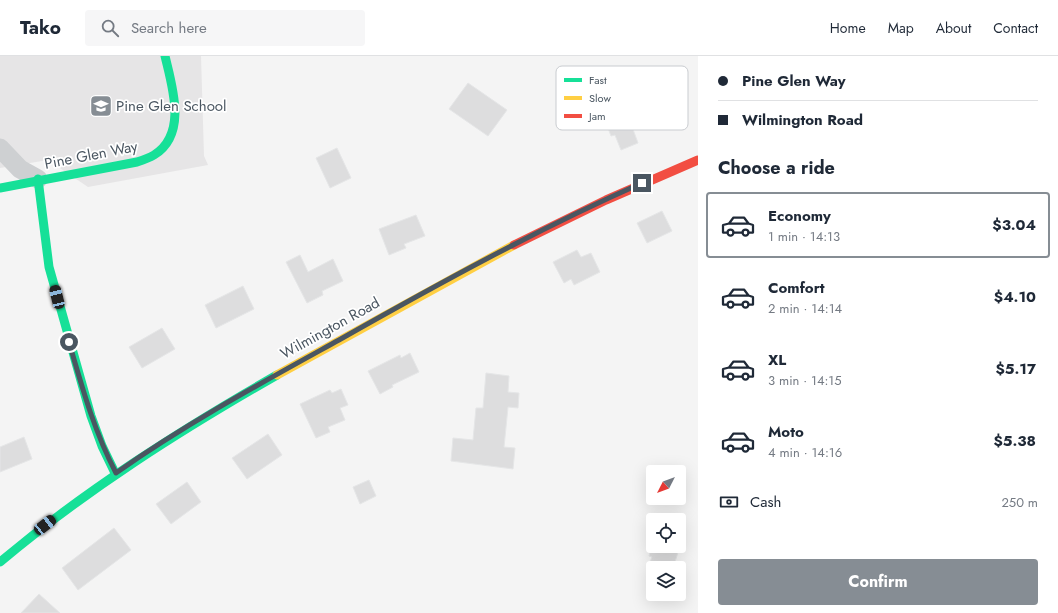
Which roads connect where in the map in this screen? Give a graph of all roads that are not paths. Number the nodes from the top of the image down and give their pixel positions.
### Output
1 (165, 56) edge
2 (0, 148) edge
3 (698, 160) edge
4 (38, 179) junction
5 (0, 188) edge
6 (116, 473) junction
7 (0, 562) edge

1 - 4 main road, Pine Glen Way
2 - 4 street
3 - 6 main road, Wilmington Road
4 - 5 main road
4 - 6 main road, Pine Glen Way
6 - 7 main road, Wilmington Road

